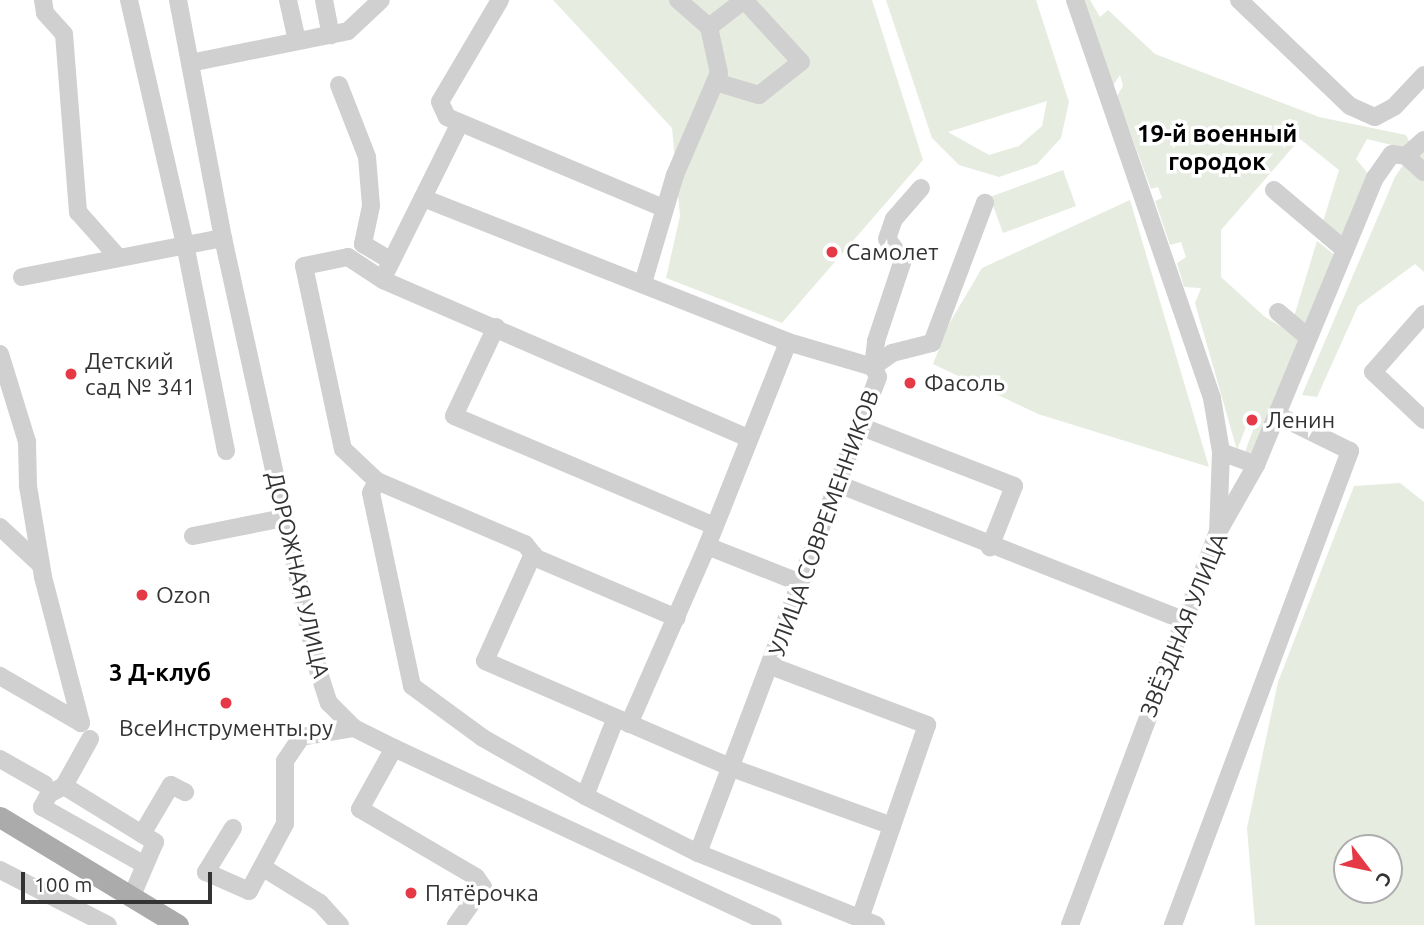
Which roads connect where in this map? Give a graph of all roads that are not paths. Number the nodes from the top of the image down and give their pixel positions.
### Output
1 (43, 0) edge
2 (130, 0) edge
3 (178, 0) edge
4 (288, 0) edge
5 (324, 0) edge
6 (381, 0) edge
7 (500, 0) edge
8 (678, 0) edge
9 (1075, 0) edge
10 (1239, 0) edge
11 (709, 27) junction
12 (331, 34) junction
13 (297, 41) junction
14 (190, 63) junction
15 (1424, 75) edge
16 (715, 82) junction
17 (339, 85) dead end
18 (460, 123) junction
19 (1424, 140) edge
20 (1406, 156) junction
21 (1424, 172) edge
22 (921, 188) dead end
23 (1274, 190) dead end
24 (424, 198) junction
25 (985, 202) dead end
26 (663, 208) junction
27 (223, 238) junction
28 (186, 249) junction
29 (1345, 250) junction
30 (118, 257) junction
31 (390, 260) junction
32 (22, 278) dead end
33 (383, 280) junction
34 (643, 283) junction
35 (1278, 312) dead end
36 (1424, 314) edge
37 (496, 327) junction
38 (1308, 337) junction
39 (788, 342) junction
40 (0, 354) edge
41 (873, 367) junction
42 (1277, 415) junction
43 (1424, 420) edge
44 (862, 427) junction
45 (748, 438) junction
46 (226, 451) dead end
47 (1221, 452) junction
48 (1256, 465) junction
49 (377, 481) junction
50 (838, 484) junction
51 (285, 517) junction
52 (714, 526) junction
53 (0, 527) edge
54 (1217, 532) junction
55 (193, 536) dead end
56 (707, 546) junction
57 (990, 547) junction
58 (533, 554) junction
59 (41, 565) junction
60 (801, 583) junction
61 (677, 618) junction
62 (1184, 620) junction
63 (771, 666) junction
64 (0, 676) edge
65 (622, 722) junction
66 (354, 728) junction
67 (90, 739) dead end
68 (394, 748) junction
69 (0, 760) edge
70 (732, 768) junction
71 (44, 784) dead end
72 (64, 786) junction
73 (185, 792) dead end
74 (585, 796) junction
75 (0, 817) edge
76 (892, 826) junction
77 (233, 828) dead end
78 (142, 834) junction
79 (698, 853) junction
80 (138, 861) dead end
81 (262, 867) junction
82 (0, 870) edge
83 (131, 898) junction
84 (868, 922) edge
85 (108, 925) edge
86 (178, 925) edge
87 (340, 925) edge
88 (456, 925) edge
89 (773, 925) edge
90 (1070, 925) edge
91 (1174, 925) edge

1 - 30 street
2 - 28 street
3 - 14 street, ДОРОЖНАЯ УЛИЦА
4 - 13 street
5 - 12 street
6 - 12 street
7 - 18 street
8 - 11 street
9 - 47 street
10 - 15 street
11 - 16 street
11 - 16 street
12 - 13 street
13 - 14 street
14 - 27 street, ДОРОЖНАЯ УЛИЦА
16 - 26 street
17 - 31 street
18 - 24 street
18 - 26 street
19 - 20 street
20 - 21 street
20 - 29 street, ЗВЁЗДНАЯ УЛИЦА
22 - 41 street
23 - 29 street
24 - 31 street
24 - 34 street, УЛИЦА СОВРЕМЕННИКОВ
25 - 41 street
26 - 34 street
27 - 28 street
27 - 51 street, ДОРОЖНАЯ УЛИЦА
28 - 30 street
28 - 46 street
29 - 38 street, ЗВЁЗДНАЯ УЛИЦА
30 - 32 street
31 - 33 street
33 - 37 street
33 - 49 street
34 - 39 street, УЛИЦА СОВРЕМЕННИКОВ
35 - 38 street
36 - 43 street
37 - 45 street
37 - 52 street
38 - 42 street, ЗВЁЗДНАЯ УЛИЦА
39 - 41 street, УЛИЦА СОВРЕМЕННИКОВ
39 - 45 street
40 - 59 street
41 - 44 street, УЛИЦА СОВРЕМЕННИКОВ
42 - 48 street, ЗВЁЗДНАЯ УЛИЦА
42 - 91 street
44 - 50 street, УЛИЦА СОВРЕМЕННИКОВ
44 - 57 street
45 - 52 street
47 - 48 street
47 - 54 street
48 - 54 street, ЗВЁЗДНАЯ УЛИЦА
49 - 58 street
49 - 74 street
50 - 57 street
50 - 60 street, УЛИЦА СОВРЕМЕННИКОВ
51 - 55 street
51 - 66 street, ДОРОЖНАЯ УЛИЦА
52 - 56 street
53 - 59 street
54 - 62 street, ЗВЁЗДНАЯ УЛИЦА
56 - 60 street
56 - 61 street
57 - 62 street
58 - 61 street
58 - 65 street
59 - 64 street
60 - 63 street, УЛИЦА СОВРЕМЕННИКОВ
61 - 65 street
62 - 90 street, ЗВЁЗДНАЯ УЛИЦА
63 - 70 street, УЛИЦА СОВРЕМЕННИКОВ
63 - 76 street
65 - 70 street
65 - 74 street
66 - 68 street, ДОРОЖНАЯ УЛИЦА
66 - 81 street
67 - 72 street
68 - 88 street
68 - 89 street, ДОРОЖНАЯ УЛИЦА
69 - 71 street
70 - 76 street
70 - 79 street, УЛИЦА СОВРЕМЕННИКОВ
72 - 78 street
72 - 80 street
73 - 78 street
74 - 79 street
75 - 83 main road
76 - 84 street
77 - 81 street
78 - 83 street
79 - 84 street
81 - 87 street
82 - 85 street
83 - 86 main road

